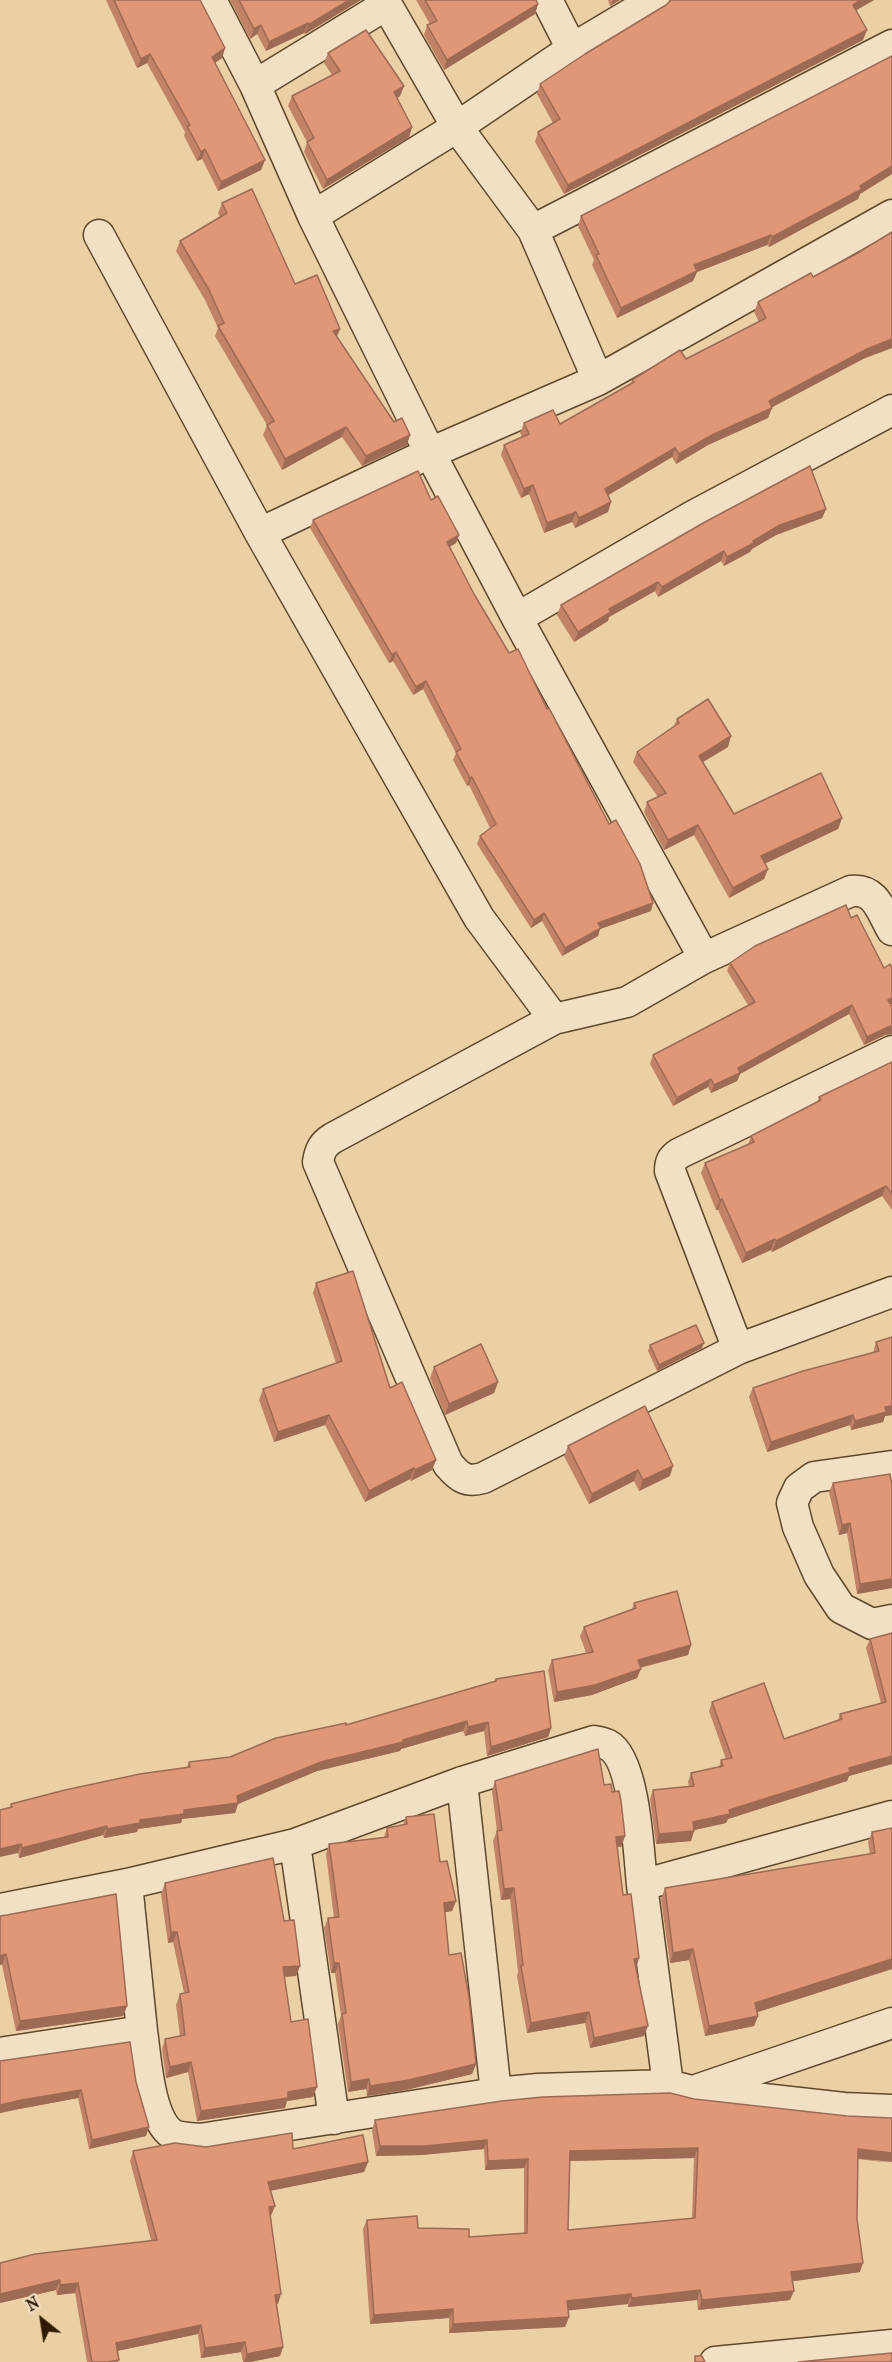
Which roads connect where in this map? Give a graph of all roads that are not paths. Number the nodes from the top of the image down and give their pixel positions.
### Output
1 (211, 0) edge
2 (547, 0) edge
3 (654, 0) edge
4 (385, 2) edge
5 (892, 45) edge
6 (572, 50) junction
7 (255, 84) junction
8 (457, 128) junction
9 (892, 215) edge
10 (312, 216) junction
11 (532, 230) junction
12 (99, 235) dead end
13 (598, 380) junction
14 (892, 410) edge
15 (430, 453) junction
16 (260, 533) junction
17 (517, 618) junction
18 (892, 930) edge
19 (704, 958) junction
20 (554, 1019) junction
21 (892, 1051) edge
22 (892, 1292) edge
23 (738, 1349) junction
24 (892, 1466) edge
25 (892, 1620) edge
26 (462, 1782) junction
27 (892, 1816) edge
28 (295, 1844) junction
29 (127, 1884) junction
30 (642, 1885) junction
31 (0, 1909) edge
32 (892, 2023) edge
33 (142, 2031) junction
34 (0, 2054) edge
35 (680, 2088) junction
36 (496, 2093) junction
37 (892, 2109) edge
38 (334, 2119) junction
39 (892, 2346) edge
40 (715, 2362) edge

1 - 7 street
2 - 6 street
3 - 6 street
4 - 7 street
4 - 8 street
5 - 11 street
6 - 8 street
7 - 10 street
8 - 10 street
8 - 11 street
9 - 13 street
10 - 15 street
11 - 13 street
12 - 16 street
13 - 15 street
14 - 17 street
15 - 16 street
15 - 17 street
16 - 20 street
17 - 19 street
18 - 19 street
19 - 20 street
20 - 23 street
21 - 23 street
22 - 23 street
24 - 25 street
26 - 28 street
26 - 30 street
26 - 36 street
27 - 30 street
28 - 29 street
28 - 38 street
29 - 31 street
29 - 33 street
30 - 35 street
32 - 35 street
33 - 34 street
33 - 38 street
35 - 36 street
35 - 37 street
36 - 38 street
39 - 40 street

